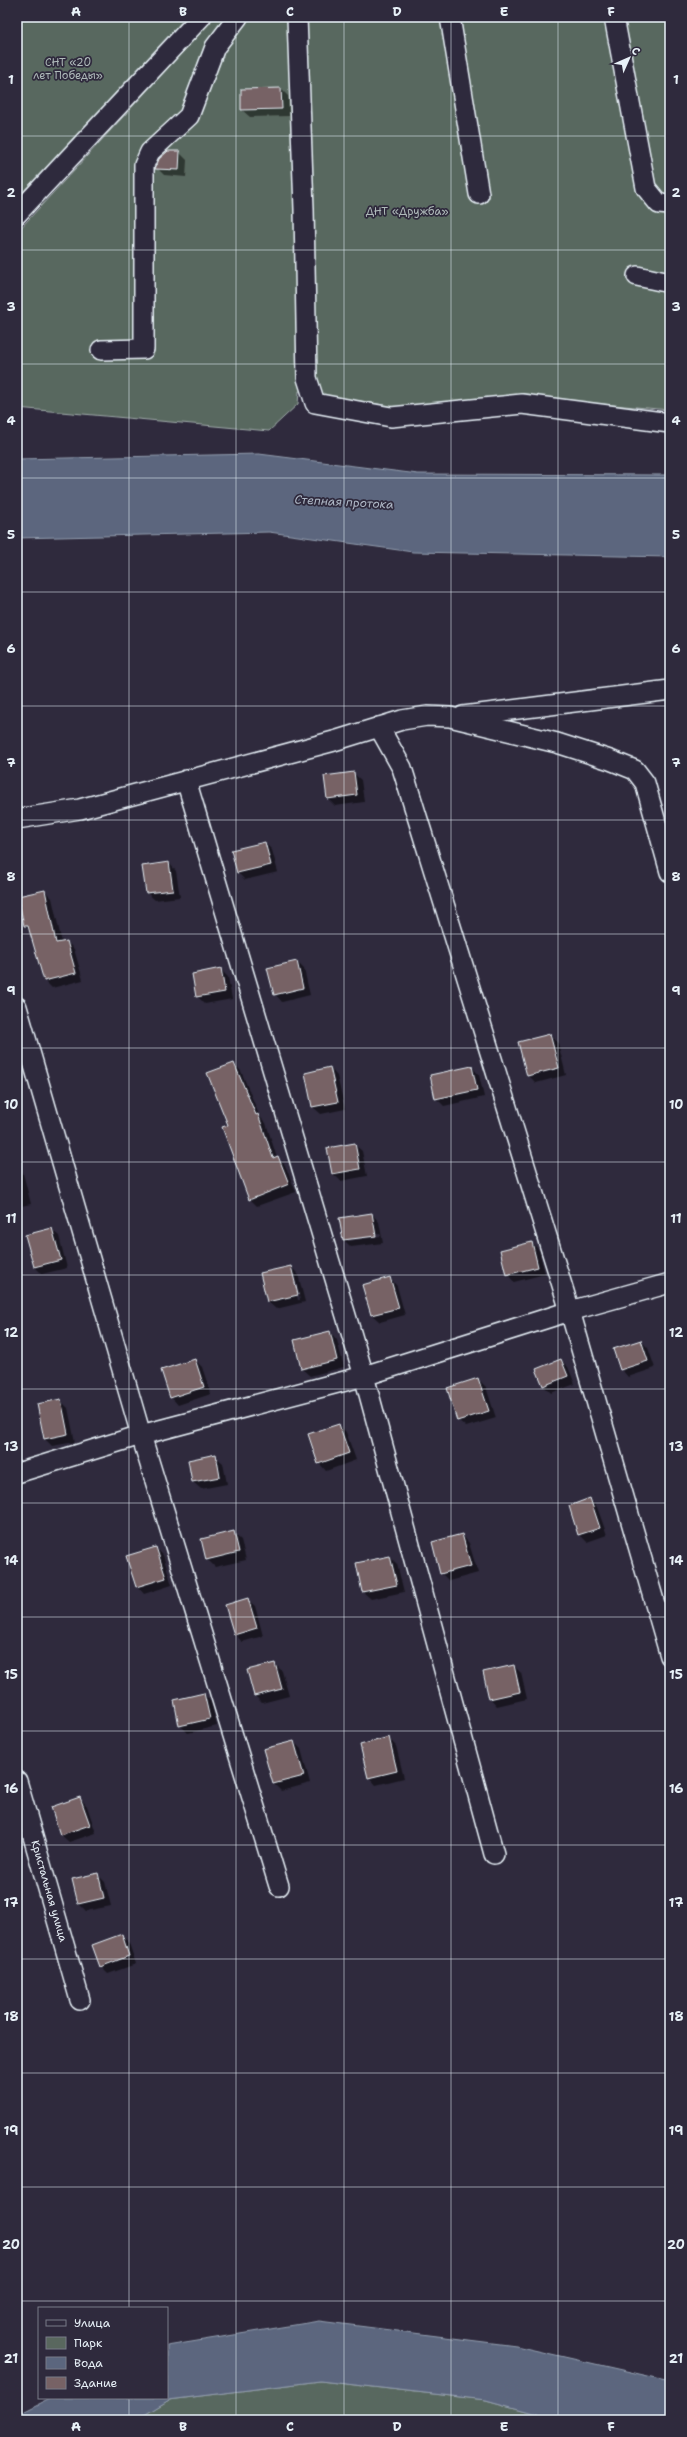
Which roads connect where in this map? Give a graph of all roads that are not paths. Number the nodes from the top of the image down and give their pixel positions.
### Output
1 (201, 17) edge
2 (238, 17) edge
3 (297, 17) edge
4 (450, 17) edge
5 (614, 17) edge
6 (479, 194) dead end
7 (670, 205) edge
8 (17, 214) edge
9 (638, 276) dead end
10 (670, 283) edge
11 (101, 350) dead end
12 (670, 423) edge
13 (670, 690) edge
14 (450, 717) junction
15 (379, 726) junction
16 (186, 780) junction
17 (17, 819) edge
18 (670, 872) edge
19 (17, 1007) edge
20 (670, 1283) edge
21 (570, 1311) junction
22 (364, 1376) junction
23 (141, 1435) junction
24 (17, 1473) edge
25 (670, 1656) edge
26 (17, 1781) edge
27 (494, 1854) dead end
28 (279, 1886) dead end
29 (80, 2000) dead end

1 - 8 street
2 - 11 street
3 - 12 street
4 - 6 street
5 - 7 street
9 - 10 street
13 - 14 street
14 - 15 street
14 - 18 street
15 - 16 street
15 - 21 street
16 - 17 street
16 - 22 street
19 - 23 street
20 - 21 street
21 - 22 street
21 - 25 street
22 - 23 street
22 - 27 street
23 - 24 street
23 - 28 street
26 - 29 street, Кристальная улица

